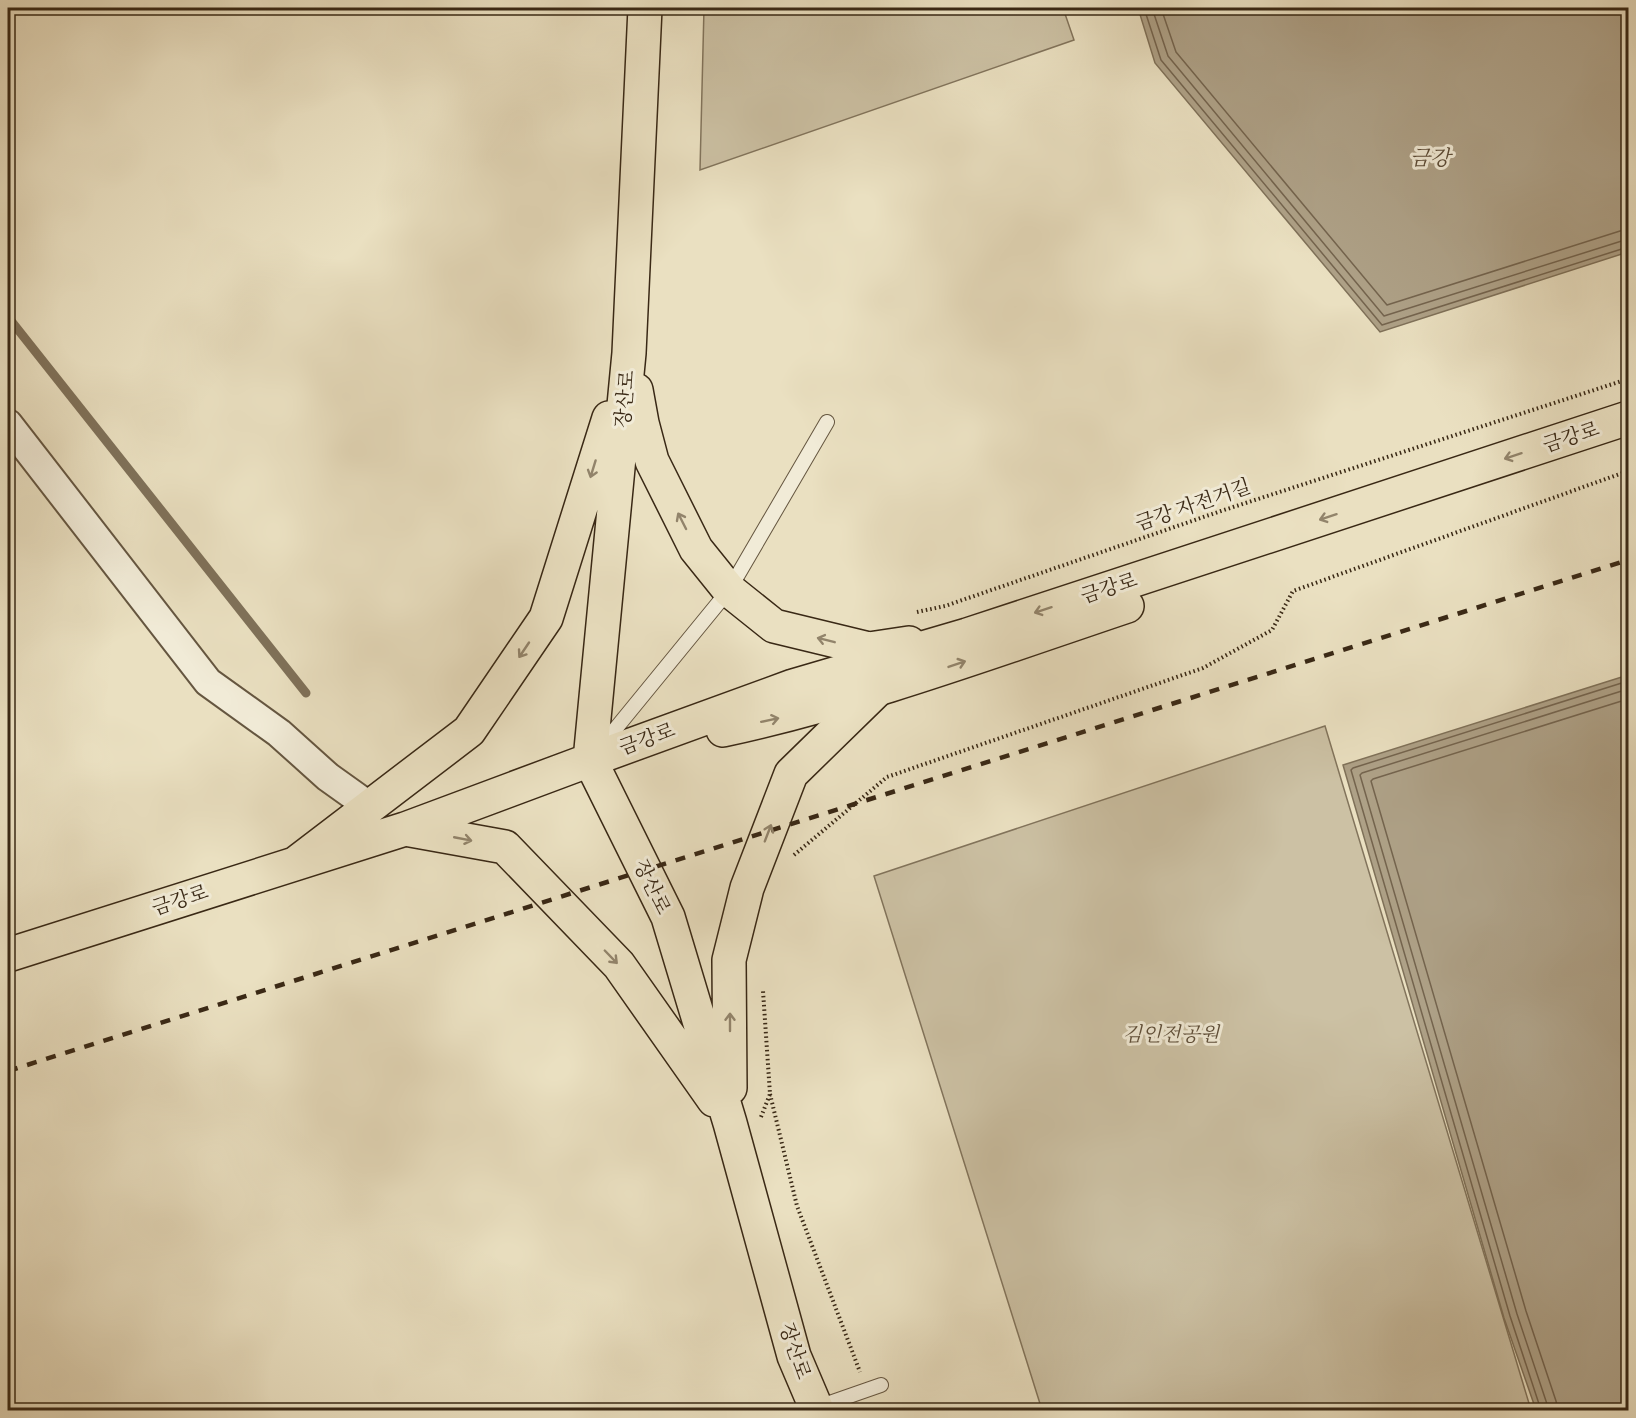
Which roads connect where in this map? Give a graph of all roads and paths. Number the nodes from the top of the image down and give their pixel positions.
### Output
1 (645, 8) edge
2 (629, 353) junction
3 (1629, 379) edge
4 (1629, 418) edge
5 (827, 422) dead end
6 (8, 424) edge
7 (1629, 442) edge
8 (1629, 471) edge
9 (729, 590) junction
10 (913, 613) dead end
11 (967, 635) junction
12 (876, 691) junction
13 (590, 760) junction
14 (370, 807) junction
15 (405, 829) junction
16 (789, 860) dead end
17 (296, 863) junction
18 (8, 955) edge
19 (762, 979) dead end
20 (770, 1094) junction
21 (730, 1123) junction
22 (741, 1165) junction
23 (881, 1385) dead end
24 (867, 1390) junction
25 (813, 1410) edge

1 - 2 main road, 장산로
9 -> 2 main road, 장산로
2 - 13 main road, 장산로
2 -> 14 main road
3 - 10 path, 금강 자전거길
4 -> 11 main road, 금강로
5 - 9 lane
6 - 14 street
12 -> 7 main road, 금강로
8 - 16 path
11 -> 9 main road, 장산로
9 - 13 lane
11 - 13 main road, 금강로
13 -> 12 main road, 금강로
21 -> 12 main road
13 - 15 main road, 금강로
13 - 21 main road, 장산로
14 - 17 main road
15 - 17 main road, 금강로
15 -> 21 main road
17 - 18 main road, 금강로
19 - 20 path
20 - 22 path
20 - 24 path
21 - 22 main road, 장산로
22 - 25 main road, 장산로
23 - 24 lane
24 - 25 lane

